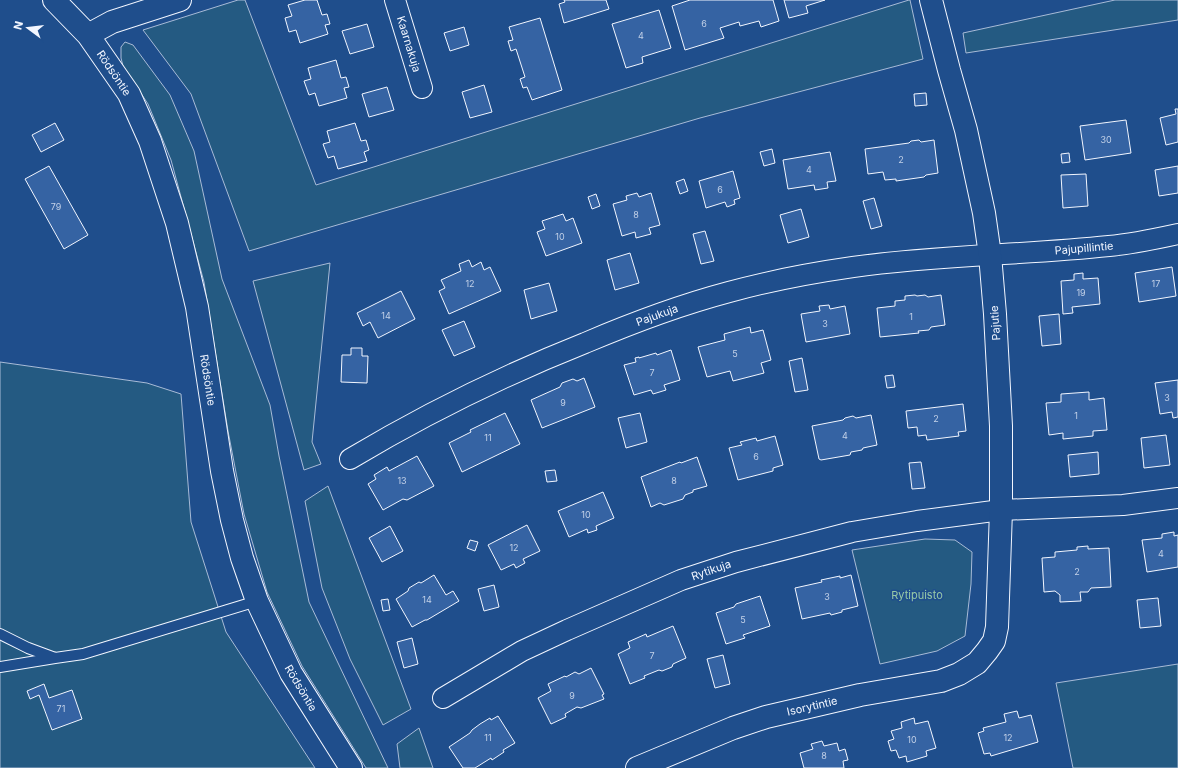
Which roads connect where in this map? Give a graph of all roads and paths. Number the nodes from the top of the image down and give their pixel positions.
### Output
1 (54, 0) edge
2 (180, 0) edge
3 (396, 0) edge
4 (931, 0) edge
5 (88, 35) junction
6 (422, 88) dead end
7 (1178, 234) edge
8 (990, 255) junction
9 (350, 459) dead end
10 (1178, 498) edge
11 (1001, 510) junction
12 (257, 601) junction
13 (0, 634) edge
14 (987, 651) joint
15 (55, 658) junction
16 (0, 667) edge
17 (444, 698) dead end
18 (351, 768) edge
19 (637, 768) edge

1 - 5 street, Rödsöntie
2 - 5 street
3 - 6 street, Kaarnakuja
4 - 8 street, Pajutie
5 - 12 street, Rödsöntie
7 - 8 street, Pajupillintie
8 - 9 street, Pajukuja
8 - 11 street, Pajutie
10 - 11 street
11 - 14 street, Pajutie
11 - 17 street, Rytikuja
12 - 15 lane
12 - 18 street, Rödsöntie
13 - 15 lane
14 - 19 street, Isorytintie
15 - 16 lane

